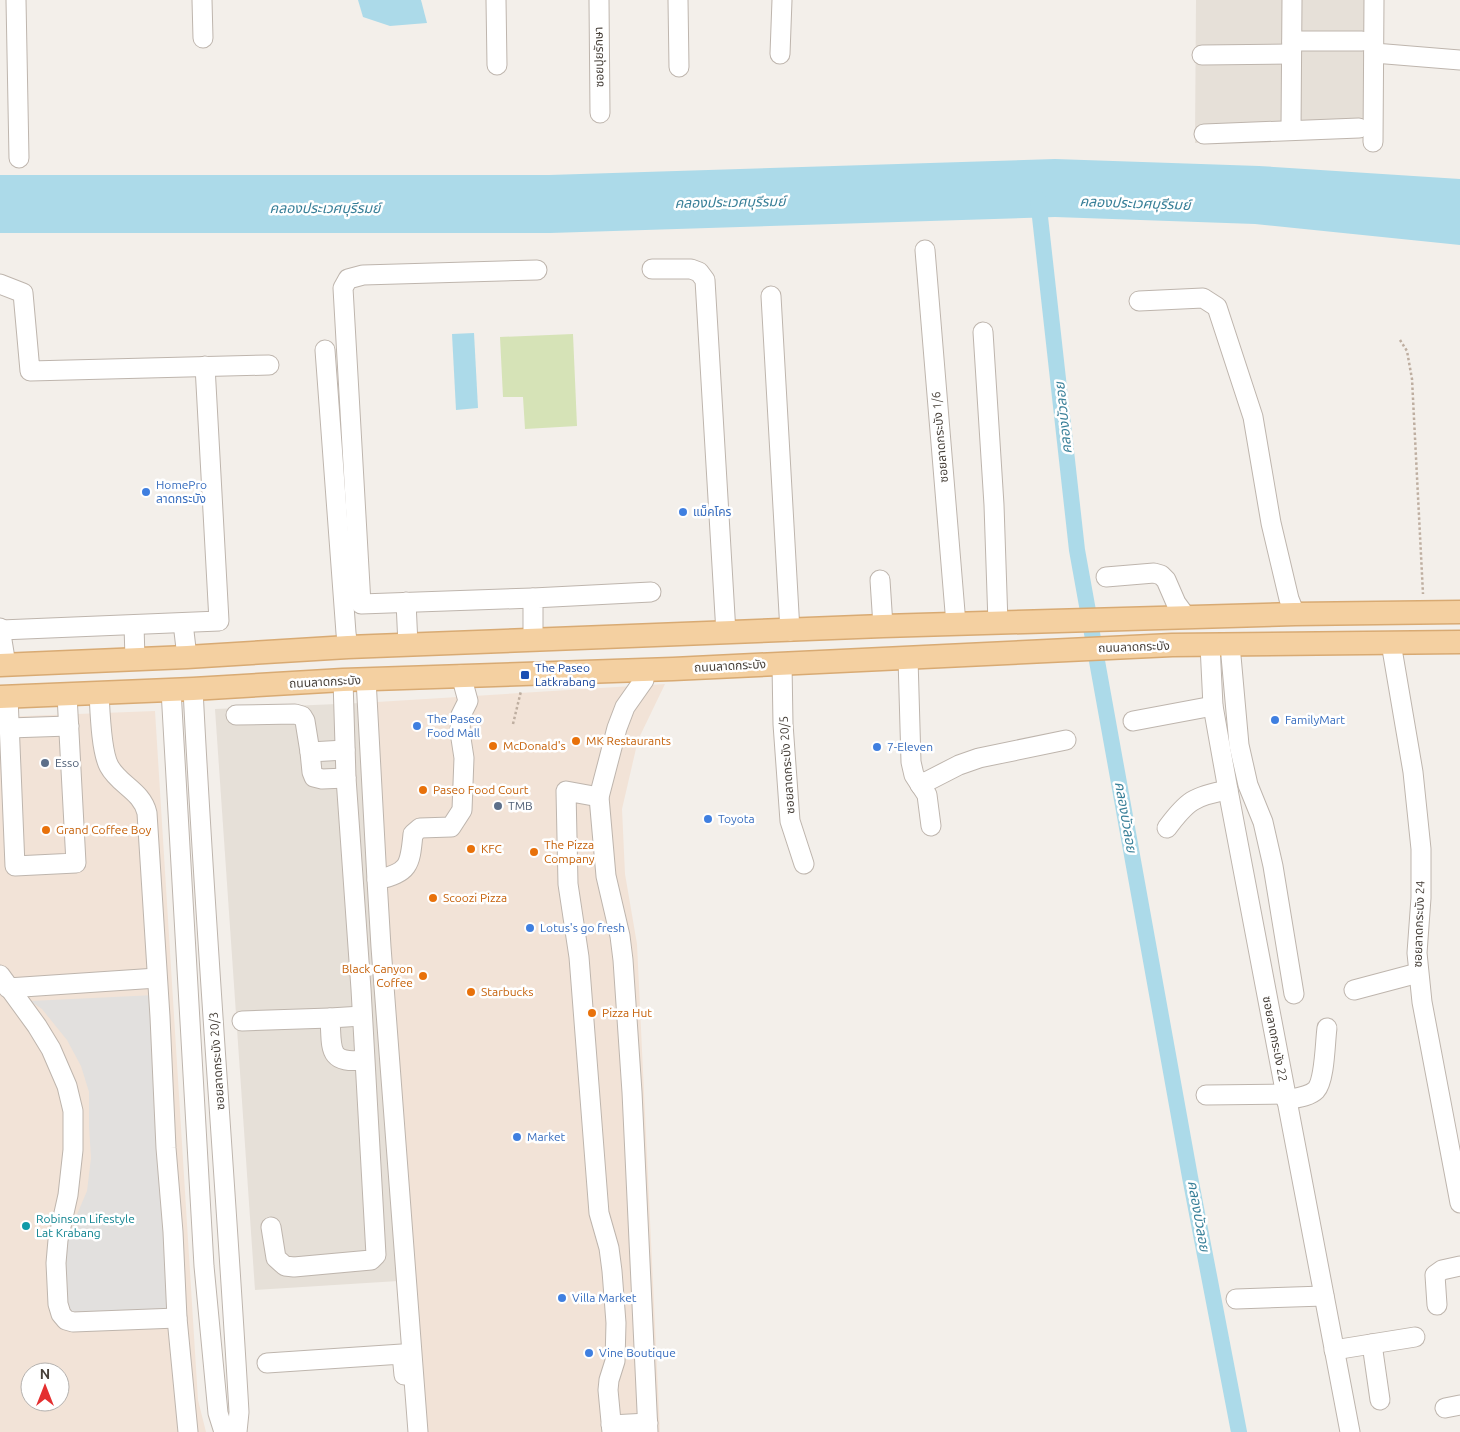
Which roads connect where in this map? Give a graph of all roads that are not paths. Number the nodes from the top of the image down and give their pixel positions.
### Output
1 (16, 0) edge
2 (202, 0) edge
3 (496, 0) edge
4 (599, 0) edge
5 (678, 0) edge
6 (782, 0) edge
7 (1292, 0) edge
8 (1374, 0) edge
9 (203, 38) dead end
10 (1368, 47) junction
11 (1291, 48) junction
12 (780, 54) dead end
13 (1202, 55) dead end
14 (1460, 60) edge
15 (497, 65) dead end
16 (679, 67) dead end
17 (600, 113) dead end
18 (1359, 128) dead end
19 (1291, 130) junction
20 (1204, 134) dead end
21 (1373, 142) dead end
22 (19, 158) dead end
23 (925, 250) dead end
24 (652, 269) dead end
25 (537, 270) dead end
26 (0, 284) edge
27 (771, 296) dead end
28 (1139, 301) dead end
29 (983, 332) dead end
30 (325, 350) dead end
31 (269, 364) dead end
32 (205, 366) junction
33 (1106, 577) dead end
34 (880, 580) dead end
35 (651, 592) dead end
36 (533, 598) junction
37 (406, 602) junction
38 (1460, 612) edge
39 (1295, 614) junction
40 (1187, 618) junction
41 (183, 623) junction
42 (998, 623) junction
43 (956, 624) junction
44 (134, 625) junction
45 (883, 626) junction
46 (0, 629) edge
47 (790, 631) junction
48 (726, 633) junction
49 (639, 636) junction
50 (534, 640) junction
51 (1460, 642) edge
52 (1391, 643) junction
53 (408, 645) junction
54 (1220, 645) junction
55 (348, 647) junction
56 (187, 657) junction
57 (908, 658) junction
58 (134, 659) junction
59 (782, 664) junction
60 (3, 665) edge
61 (643, 670) junction
62 (461, 675) junction
63 (342, 680) junction
64 (366, 680) junction
65 (182, 690) junction
66 (99, 693) junction
67 (67, 695) junction
68 (4, 697) edge
69 (1213, 706) junction
70 (236, 715) dead end
71 (1133, 721) dead end
72 (69, 726) junction
73 (9, 728) junction
74 (1066, 740) dead end
75 (345, 750) junction
76 (310, 752) junction
77 (346, 778) junction
78 (920, 785) junction
79 (1228, 790) junction
80 (599, 797) junction
81 (931, 826) dead end
82 (1166, 828) dead end
83 (804, 864) dead end
84 (203, 865) junction
85 (181, 866) junction
86 (377, 880) junction
87 (1418, 973) junction
88 (158, 978) junction
89 (4, 982) edge
90 (1354, 990) dead end
91 (1294, 994) dead end
92 (362, 1016) junction
93 (330, 1018) junction
94 (214, 1019) junction
95 (189, 1021) junction
96 (242, 1021) dead end
97 (1327, 1028) dead end
98 (364, 1060) junction
99 (1206, 1095) dead end
100 (1286, 1097) junction
101 (1460, 1203) edge
102 (272, 1227) dead end
103 (231, 1265) junction
104 (204, 1266) junction
105 (1460, 1266) edge
106 (1324, 1296) junction
107 (1236, 1299) dead end
108 (1437, 1305) dead end
109 (178, 1318) junction
110 (234, 1332) junction
111 (210, 1334) junction
112 (1414, 1337) dead end
113 (1372, 1344) junction
114 (1334, 1350) junction
115 (267, 1363) dead end
116 (1380, 1400) dead end
117 (648, 1427) edge
118 (612, 1429) edge
119 (188, 1432) edge
120 (224, 1432) edge
121 (237, 1432) edge
122 (408, 1432) edge
123 (418, 1432) edge
124 (1350, 1432) edge

1 - 22 street
2 - 9 street
3 - 15 street
4 - 17 street, ซอยปุยรักษา
5 - 16 street
6 - 12 street
7 - 11 street
8 - 10 street
10 - 11 street
10 - 14 street
10 - 21 street
11 - 13 street
11 - 19 street
18 - 19 street
19 - 20 street
23 - 43 street, ซอยลาดกระบัง 1/6
24 - 48 street
25 - 37 street
26 - 32 street
27 - 47 street
28 - 39 street
29 - 42 street
30 - 55 street
31 - 32 street
32 - 41 street
33 - 40 street
34 - 45 street
35 - 36 street
36 - 37 street
36 - 50 street
37 - 53 street
38 - 39 main road
39 - 40 main road
40 - 42 main road
41 - 44 street
41 - 56 street
42 - 43 main road
43 - 45 main road
44 - 46 street
44 - 58 street
45 - 47 main road
46 - 60 street
47 - 48 main road
48 - 49 main road
49 - 50 main road
49 - 61 main road
50 - 53 main road
51 - 52 main road, ถนนลาดกระบัง
52 - 54 main road, ถนนลาดกระบัง
52 - 87 street, ซอยลาดกระบัง 24
53 - 55 main road
54 - 57 main road, ถนนลาดกระบัง
54 - 69 street, ซอยลาดกระบัง 22
54 - 91 street
55 - 56 main road
56 - 58 main road
57 - 59 main road, ถนนลาดกระบัง
57 - 78 street
58 - 60 main road
59 - 61 main road, ถนนลาดกระบัง
59 - 83 street, ซอยลาดกระบัง 20/5
61 - 62 main road, ถนนลาดกระบัง
61 - 80 street
62 - 64 main road, ถนนลาดกระบัง
62 - 86 street
63 - 64 main road, ถนนลาดกระบัง
63 - 65 main road, ถนนลาดกระบัง
63 - 75 street
64 - 86 street
65 - 66 main road, ถนนลาดกระบัง
65 - 84 street, ซอยลาดกระบัง 20/3
65 - 85 street, ซอยลาดกระบัง 20/3
66 - 67 main road, ถนนลาดกระบัง
66 - 88 street
67 - 68 main road, ถนนลาดกระบัง
67 - 72 street
68 - 73 street
69 - 71 street
69 - 79 street, ซอยลาดกระบัง 22
70 - 76 street
72 - 73 street
72 - 73 street
74 - 78 street
75 - 76 street
75 - 77 street
76 - 77 street
77 - 92 street
78 - 81 street
79 - 82 street
79 - 100 street, ซอยลาดกระบัง 22
80 - 117 street
80 - 118 street
84 - 85 street
84 - 94 street, ซอยลาดกระบัง 20/3
85 - 95 street, ซอยลาดกระบัง 20/3
86 - 123 street
87 - 90 street
87 - 101 street, ซอยลาดกระบัง 24
88 - 89 street
88 - 109 street
89 - 109 street
92 - 93 street
92 - 98 street
93 - 96 street
93 - 98 street
94 - 95 street
94 - 103 street, ซอยลาดกระบัง 20/3
95 - 104 street, ซอยลาดกระบัง 20/3
97 - 100 street
98 - 102 street
99 - 100 street
100 - 106 street, ซอยลาดกระบัง 22
103 - 104 street
103 - 110 street, ซอยลาดกระบัง 20/3
104 - 111 street, ซอยลาดกระบัง 20/3
105 - 108 street
106 - 107 street
106 - 114 street, ซอยลาดกระบัง 22
109 - 119 street
110 - 111 street
110 - 121 street, ซอยลาดกระบัง 20/3
111 - 120 street, ซอยลาดกระบัง 20/3
112 - 113 street
113 - 114 street
113 - 116 street
114 - 124 street, ซอยลาดกระบัง 22
115 - 122 street
117 - 118 street

